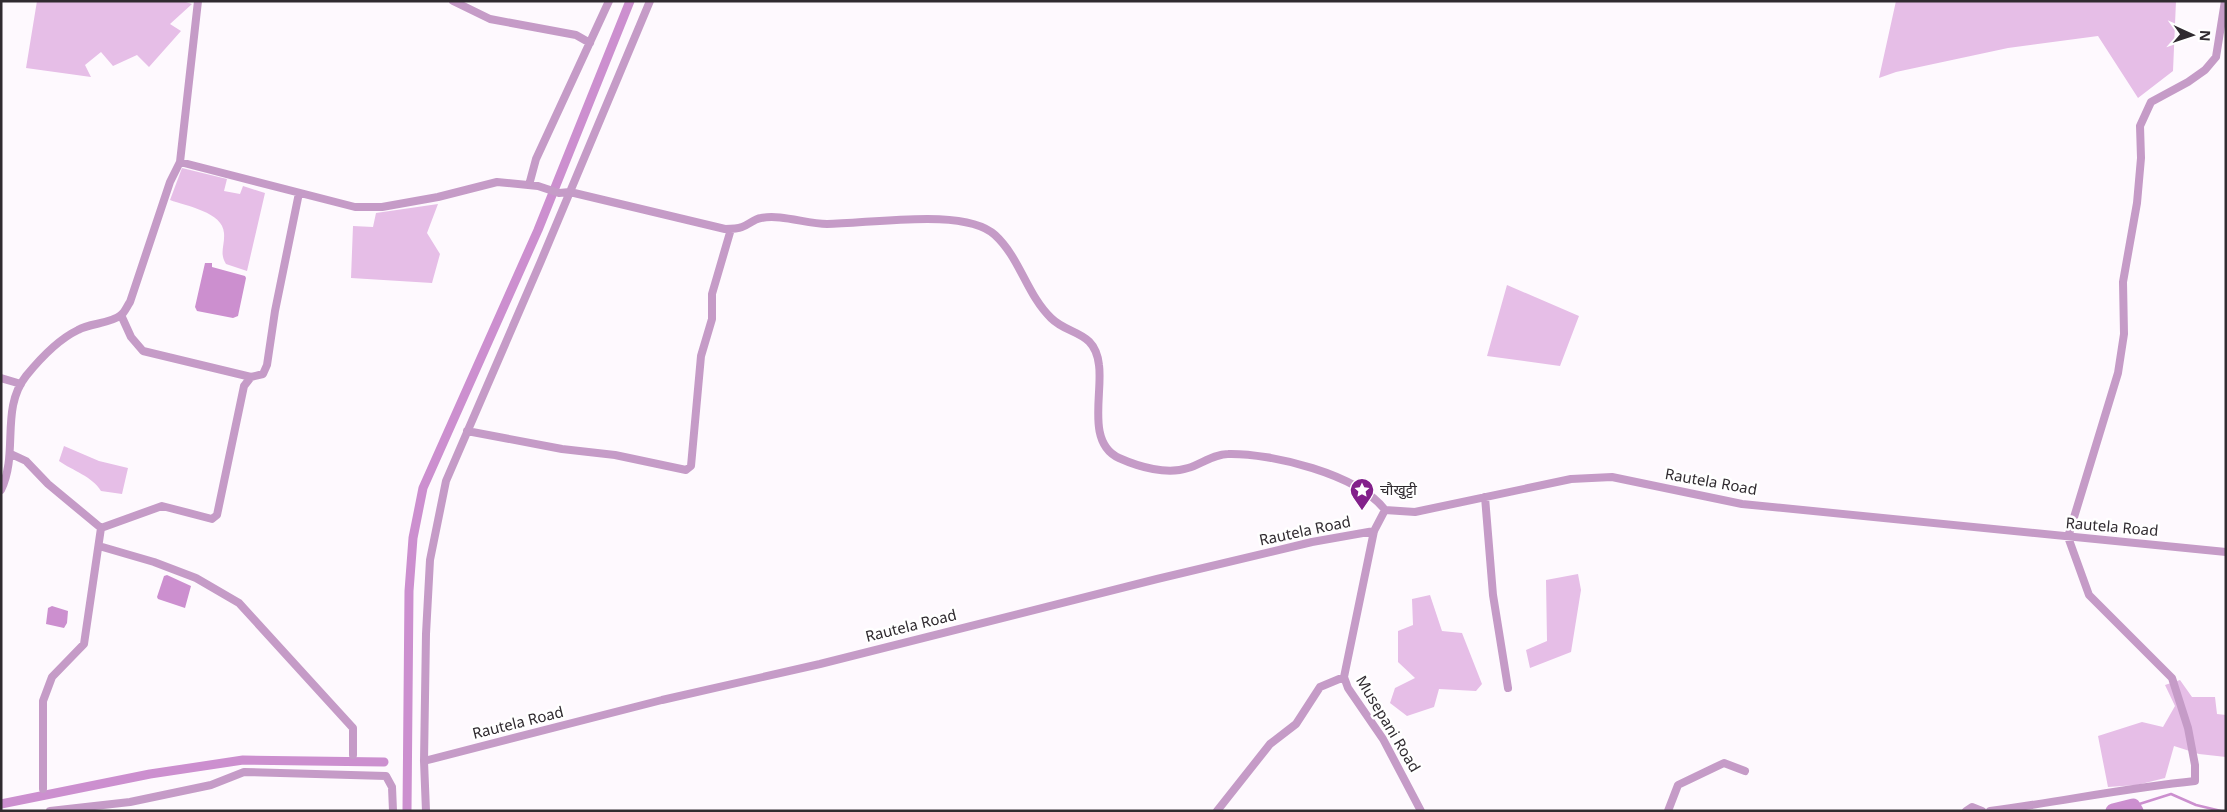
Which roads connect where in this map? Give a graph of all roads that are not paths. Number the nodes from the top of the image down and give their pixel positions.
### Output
1 (198, 1) edge
2 (453, 1) edge
3 (609, 1) edge
4 (650, 1) edge
5 (2225, 1) edge
6 (590, 43) junction
7 (180, 162) junction
8 (533, 185) junction
9 (570, 192) junction
10 (299, 193) junction
11 (731, 229) junction
12 (121, 315) junction
13 (1, 378) edge
14 (251, 378) junction
15 (21, 384) junction
16 (467, 431) junction
17 (10, 454) junction
18 (1, 490) edge
19 (1485, 497) junction
20 (1385, 510) junction
21 (101, 528) junction
22 (1374, 531) junction
23 (2068, 537) junction
24 (99, 546) junction
25 (2226, 552) edge
26 (1344, 677) junction
27 (1508, 688) dead end
28 (353, 755) dead end
29 (424, 762) junction
30 (1745, 771) dead end
31 (43, 789) dead end
32 (50, 811) edge
33 (393, 811) edge
34 (426, 811) edge
35 (1217, 811) edge
36 (1421, 811) edge
37 (1668, 811) edge
38 (1966, 811) edge
39 (1982, 811) edge
40 (1990, 811) edge

1 - 7 street
2 - 6 street
3 - 6 street
4 - 9 street
5 - 23 street
6 - 8 street
7 - 10 street
7 - 12 street
8 - 9 street
8 - 10 street
9 - 11 street
9 - 16 street
10 - 14 street
11 - 16 street
11 - 20 street
12 - 14 street
12 - 15 street
13 - 15 street
14 - 21 street
15 - 17 street
16 - 29 street
17 - 18 street
17 - 21 street
19 - 20 street, Rautela Road
19 - 23 street, Rautela Road
19 - 27 street
20 - 22 street, Rautela Road
21 - 24 street
22 - 26 street, Musepani Road
22 - 29 street, Rautela Road
23 - 25 street, Rautela Road
23 - 40 street
24 - 28 street
24 - 31 street
26 - 35 street
26 - 36 street, Musepani Road
29 - 34 street
30 - 37 street
32 - 33 street
38 - 39 street

